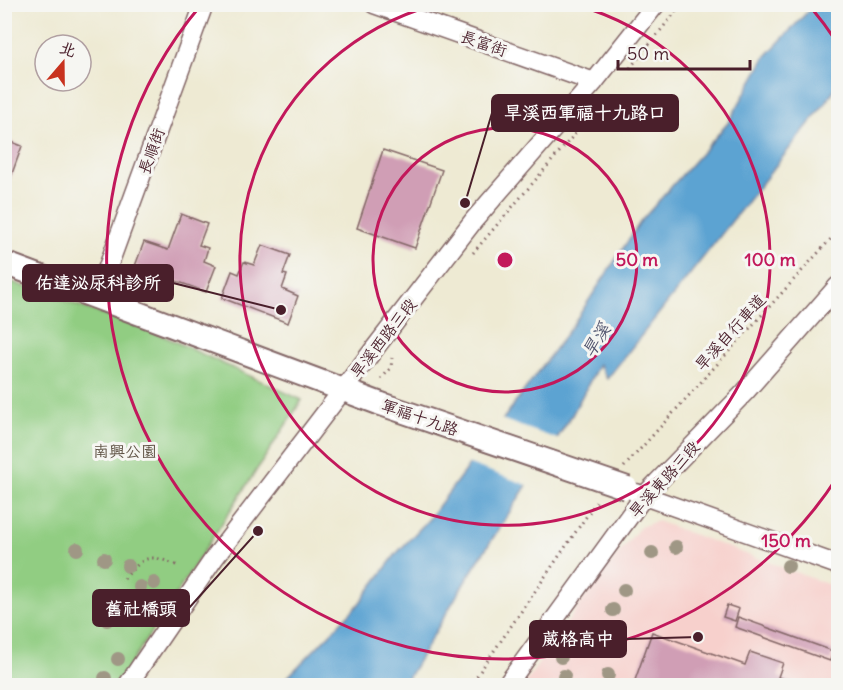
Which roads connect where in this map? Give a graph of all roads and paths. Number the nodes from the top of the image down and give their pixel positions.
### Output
1 (204, 4) edge
2 (374, 4) edge
3 (656, 4) edge
4 (682, 4) edge
5 (629, 69) dead end
6 (594, 82) junction
7 (599, 106) dead end
8 (838, 231) edge
9 (470, 257) dead end
10 (4, 263) edge
11 (838, 286) edge
12 (6, 288) edge
13 (97, 297) junction
14 (4, 298) edge
15 (397, 350) dead end
16 (381, 379) dead end
17 (343, 390) junction
18 (639, 449) dead end
19 (635, 492) junction
20 (584, 516) dead end
21 (838, 565) edge
22 (178, 566) dead end
23 (124, 579) dead end
24 (127, 686) edge
25 (470, 686) edge
26 (506, 686) edge

1 - 13 street, 長順街
2 - 6 street, 長富街
3 - 6 street, 旱溪西路三段
4 - 5 path
6 - 17 street, 旱溪西路三段
7 - 9 path
8 - 18 path, 旱溪自行車道
10 - 13 street, 軍福十九路
11 - 19 street, 旱溪東路三段
12 - 14 path
13 - 17 street, 軍福十九路
15 - 16 path
17 - 19 street, 軍福十九路, bridge
17 - 24 street, 旱溪西路三段
19 - 21 street, 軍福十九路
19 - 26 street, 旱溪東路三段
20 - 25 path
22 - 23 path

